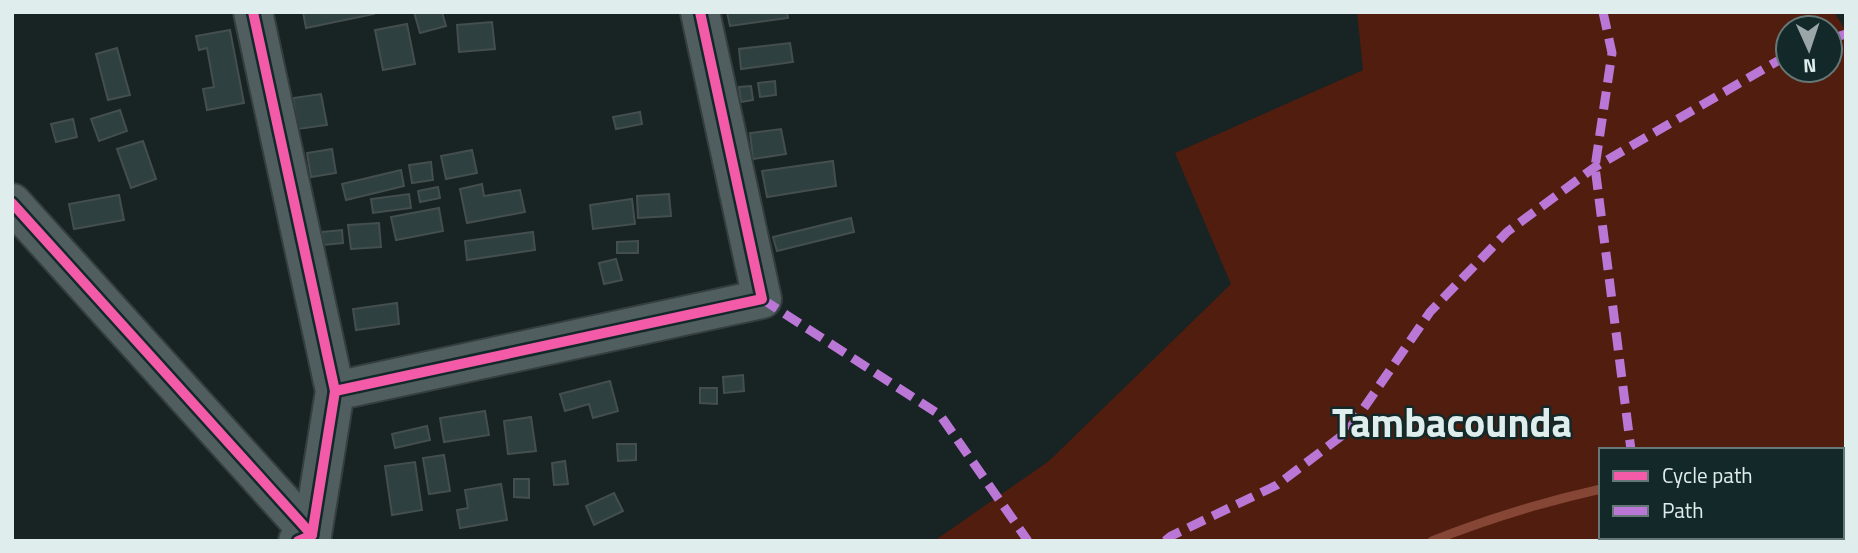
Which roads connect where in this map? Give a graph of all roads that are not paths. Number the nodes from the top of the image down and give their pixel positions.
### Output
1 (253, 12) edge
2 (700, 12) edge
3 (12, 203) edge
4 (335, 391) junction
5 (305, 538) edge

1 - 4 street
2 - 4 street
3 - 5 street
4 - 5 street

